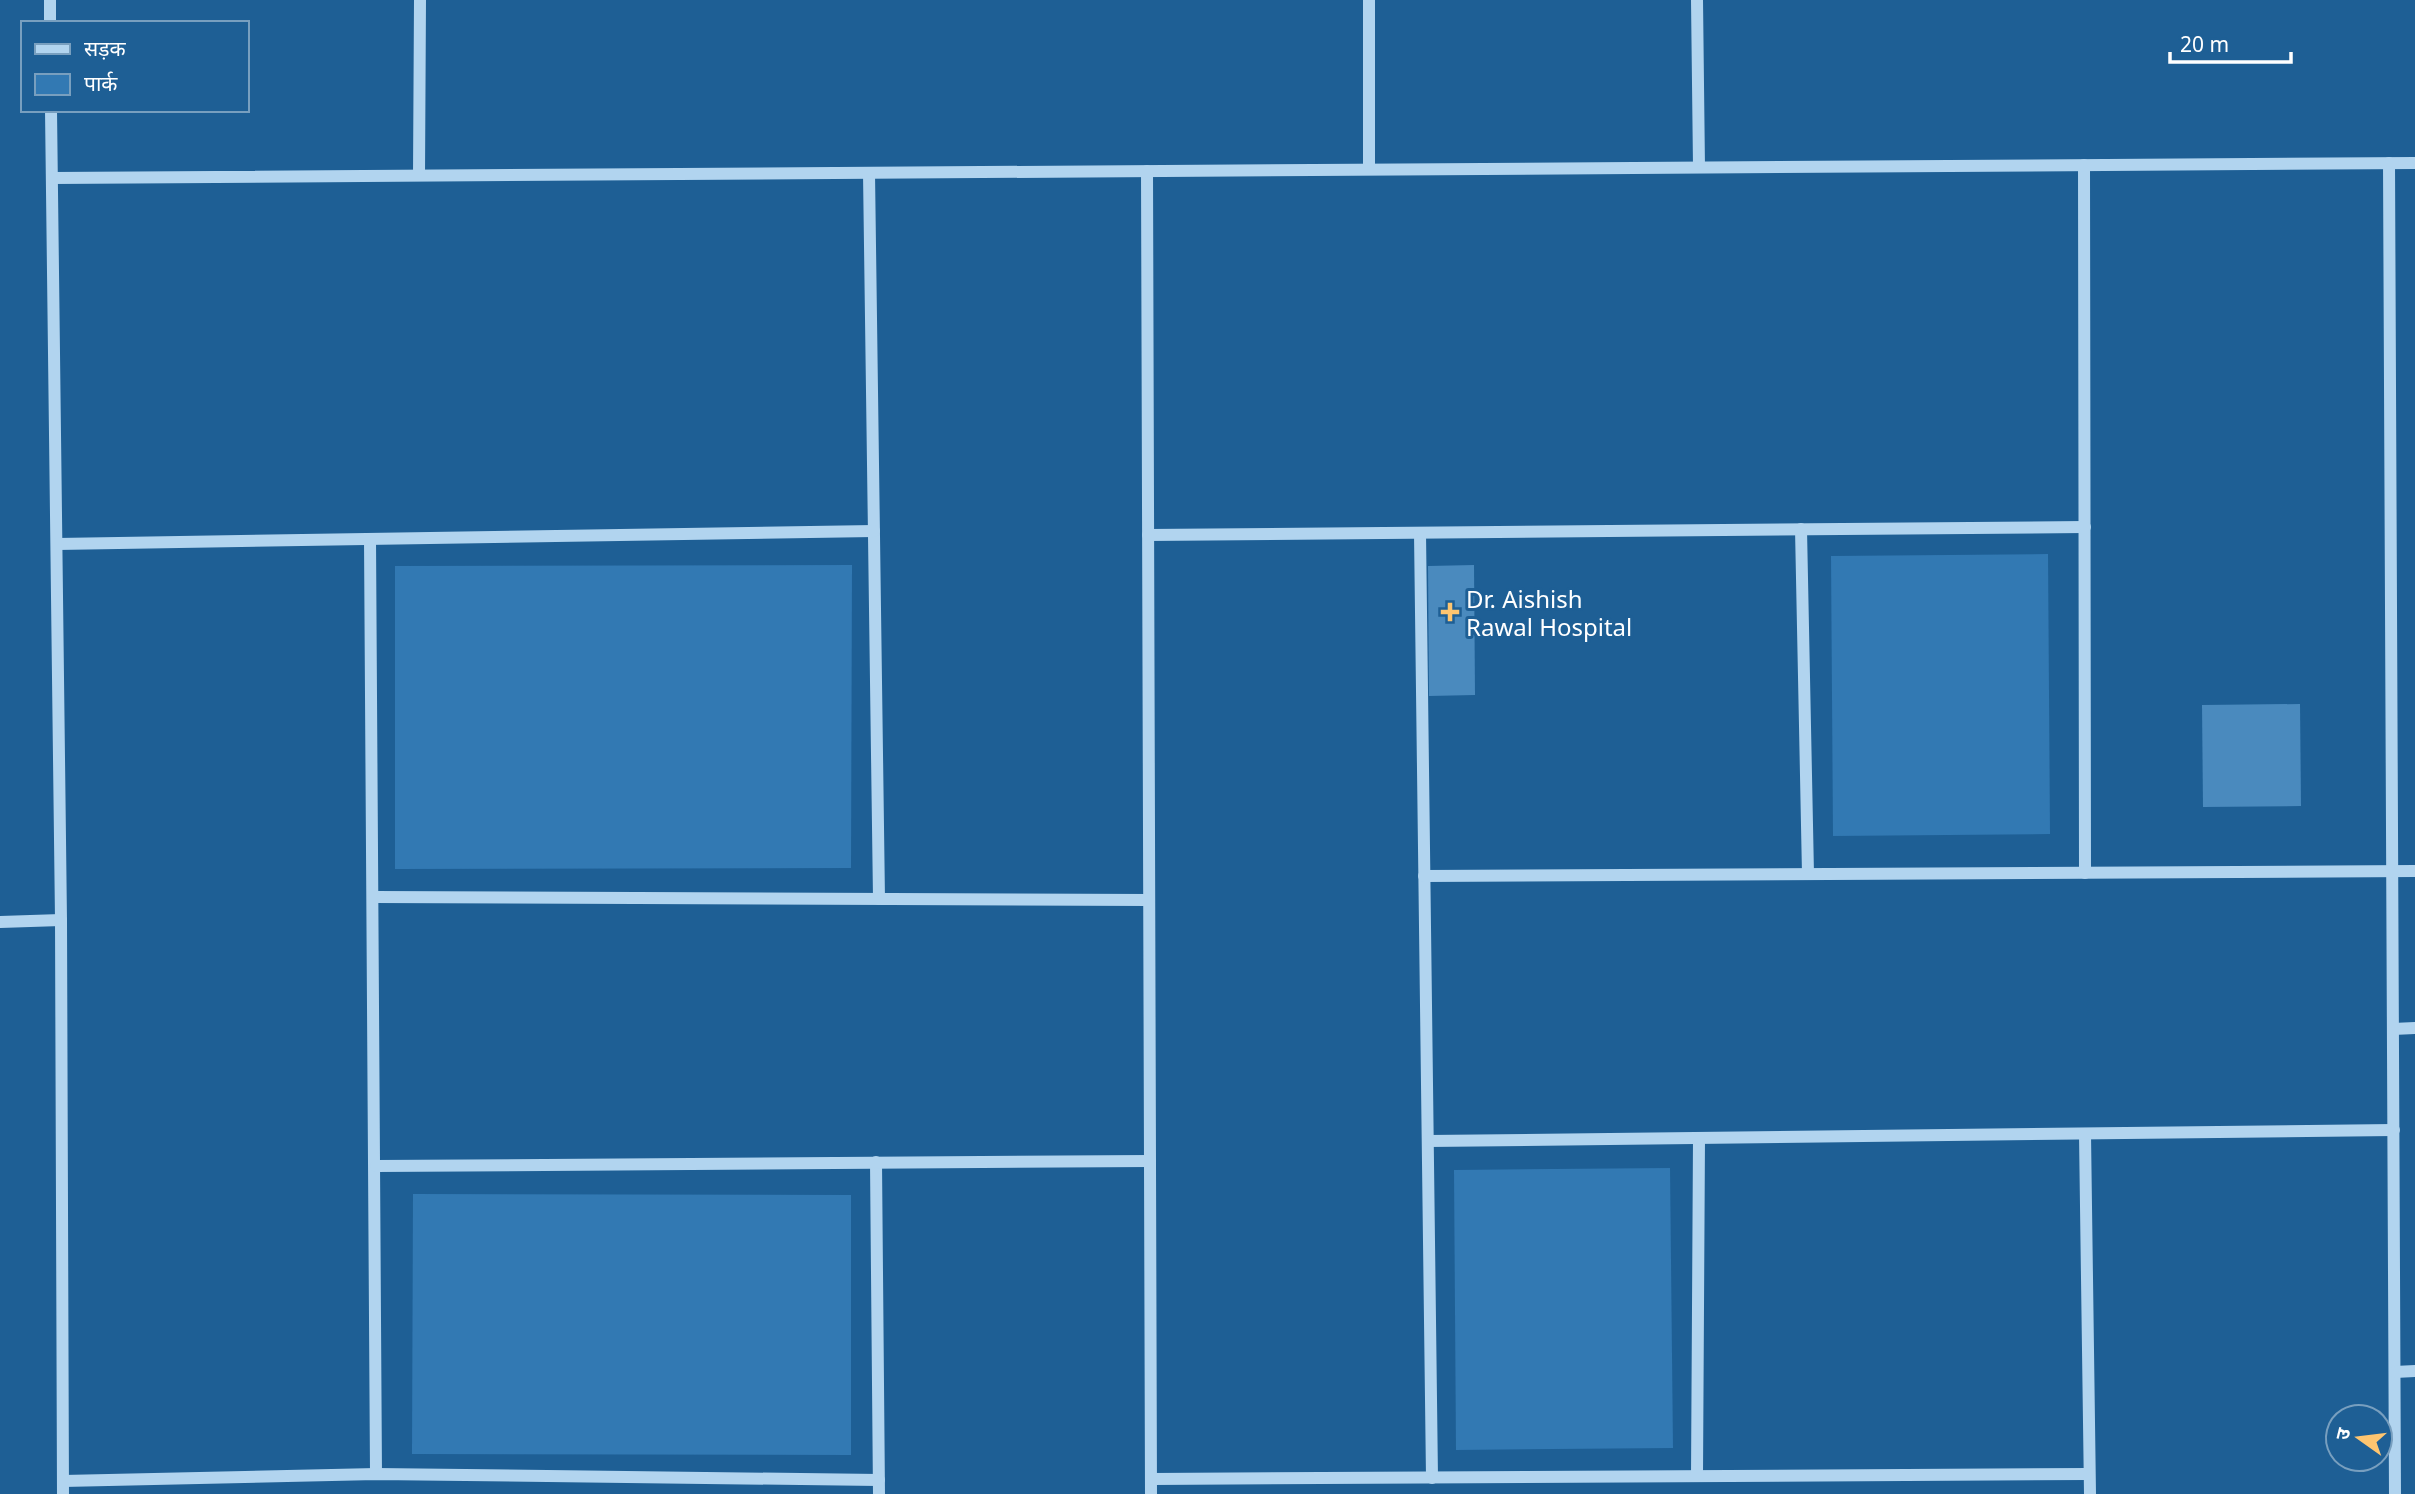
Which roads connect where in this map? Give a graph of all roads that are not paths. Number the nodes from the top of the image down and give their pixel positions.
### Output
1 (50, 0) edge
2 (420, 0) edge
3 (1369, 0) edge
4 (1697, 0) edge
5 (50, 21) edge
6 (51, 112) edge
7 (2389, 163) junction
8 (2415, 163) edge
9 (2084, 165) junction
10 (1699, 167) junction
11 (1369, 169) junction
12 (1147, 171) junction
13 (869, 173) junction
14 (419, 176) junction
15 (52, 178) junction
16 (2085, 527) junction
17 (1801, 529) junction
18 (874, 531) junction
19 (1420, 533) junction
20 (1148, 535) junction
21 (370, 539) junction
22 (57, 544) junction
23 (2392, 871) junction
24 (2415, 871) edge
25 (2085, 873) junction
26 (1808, 874) junction
27 (1424, 876) junction
28 (374, 897) junction
29 (879, 899) junction
30 (1149, 900) junction
31 (61, 920) junction
32 (0, 922) edge
33 (2415, 1028) edge
34 (2393, 1029) junction
35 (2394, 1130) junction
36 (2085, 1134) junction
37 (1699, 1138) junction
38 (1428, 1141) junction
39 (1150, 1161) junction
40 (876, 1162) junction
41 (376, 1166) junction
42 (2415, 1371) edge
43 (2395, 1372) junction
44 (376, 1474) junction
45 (2089, 1474) junction
46 (1697, 1476) junction
47 (1432, 1478) junction
48 (1152, 1479) junction
49 (879, 1480) junction
50 (63, 1487) edge
51 (879, 1494) edge
52 (1151, 1494) edge
53 (2090, 1494) edge
54 (2395, 1494) edge

1 - 5 street
2 - 14 street
3 - 11 street
4 - 10 street
6 - 15 street
7 - 8 street
7 - 9 street
7 - 23 street
9 - 10 street
9 - 16 street
10 - 11 street
11 - 12 street
12 - 13 street
12 - 20 street
13 - 14 street
13 - 18 street
14 - 15 street
15 - 22 street
16 - 17 street
16 - 25 street
17 - 19 street
17 - 26 street
18 - 21 street
18 - 29 street
19 - 20 street
19 - 27 street
20 - 30 street
21 - 22 street
21 - 28 street
22 - 31 street
23 - 24 street
23 - 25 street
23 - 34 street
25 - 26 street
26 - 27 street
27 - 38 street
28 - 29 street
28 - 41 street
29 - 30 street
30 - 39 street
31 - 32 street
31 - 50 street
33 - 34 street
34 - 35 street
35 - 36 street
35 - 43 street
36 - 37 street
36 - 45 street
37 - 38 street
37 - 46 street
38 - 47 street
39 - 40 street
39 - 48 street
40 - 41 street
40 - 49 street
41 - 44 street
42 - 43 street
43 - 54 street
44 - 49 street
44 - 50 street
45 - 46 street
45 - 53 street
46 - 47 street
47 - 48 street
48 - 52 street
49 - 51 street

